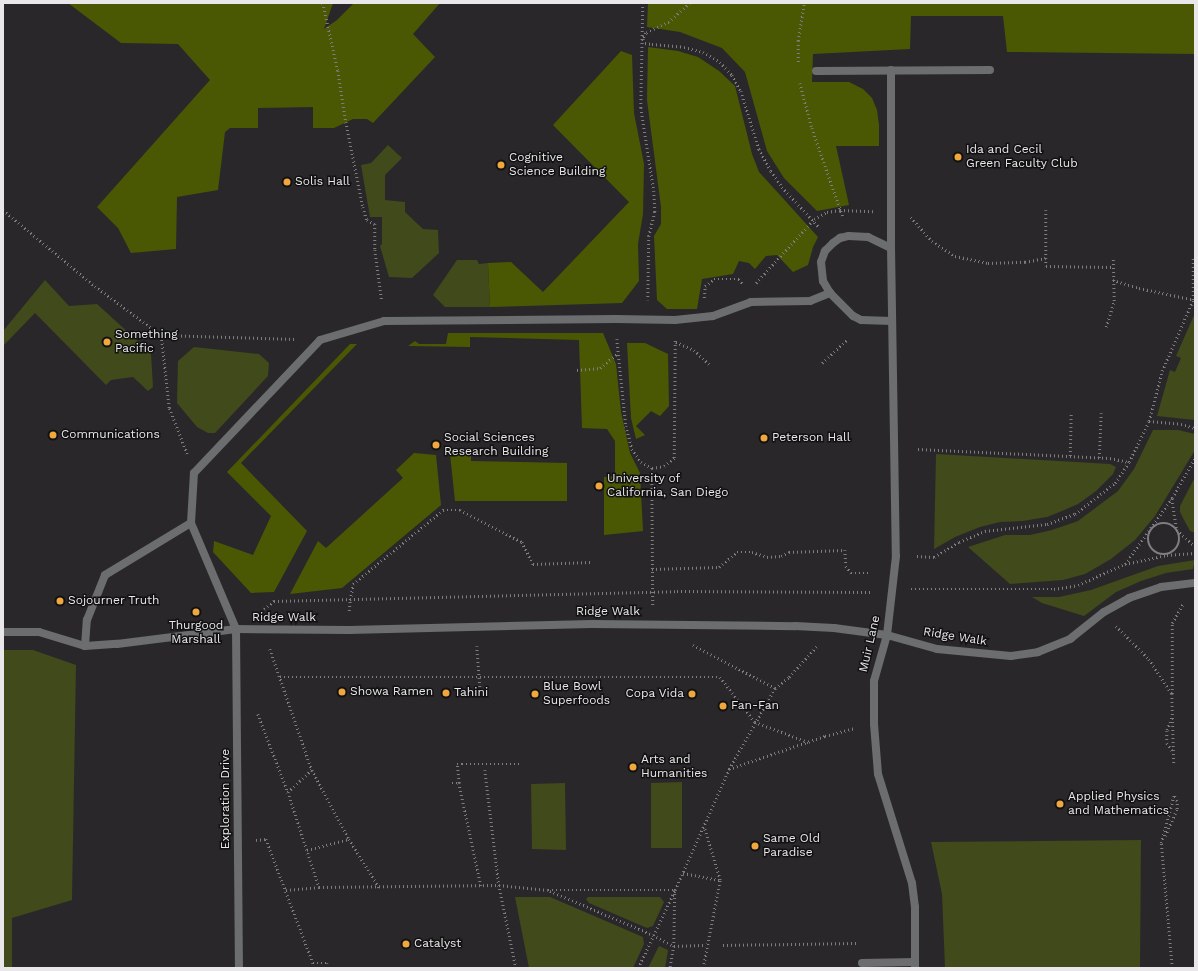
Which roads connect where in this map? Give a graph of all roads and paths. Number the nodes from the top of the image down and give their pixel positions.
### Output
1 (323, 3) edge
2 (643, 3) edge
3 (690, 3) edge
4 (804, 3) edge
5 (643, 39) junction
6 (798, 69) dead end
7 (891, 70) junction
8 (990, 70) dead end
9 (816, 71) dead end
10 (799, 77) dead end
11 (3, 210) edge
12 (1046, 210) dead end
13 (891, 211) junction
14 (849, 236) junction
15 (833, 243) junction
16 (891, 248) junction
17 (1046, 258) junction
18 (1113, 258) dead end
19 (1193, 258) dead end
20 (1113, 267) junction
21 (1113, 280) junction
22 (744, 285) dead end
23 (830, 293) junction
24 (1194, 300) edge
25 (713, 316) junction
26 (616, 318) junction
27 (648, 320) junction
28 (676, 320) junction
29 (384, 321) junction
30 (892, 321) junction
31 (1106, 327) dead end
32 (161, 335) junction
33 (320, 340) junction
34 (847, 340) dead end
35 (676, 342) junction
36 (619, 353) junction
37 (822, 363) dead end
38 (710, 365) dead end
39 (577, 370) dead end
40 (1071, 412) dead end
41 (1101, 413) dead end
42 (1149, 422) junction
43 (1195, 428) edge
44 (918, 449) dead end
45 (1070, 456) junction
46 (1100, 458) junction
47 (1195, 458) edge
48 (1129, 462) junction
49 (652, 468) junction
50 (194, 473) junction
51 (1172, 498) junction
52 (191, 523) junction
53 (1151, 530) junction
54 (1177, 530) junction
55 (1195, 546) edge
56 (1195, 553) edge
57 (1167, 555) junction
58 (917, 556) dead end
59 (591, 562) dead end
60 (1125, 564) junction
61 (652, 569) junction
62 (870, 573) dead end
63 (1195, 583) edge
64 (930, 589) dead end
65 (652, 592) junction
66 (855, 593) dead end
67 (1187, 598) dead end
68 (350, 600) junction
69 (1104, 612) junction
70 (653, 624) junction
71 (476, 627) junction
72 (834, 628) junction
73 (236, 629) junction
74 (263, 629) junction
75 (349, 630) junction
76 (3, 632) edge
77 (887, 635) junction
78 (687, 642) dead end
79 (85, 646) junction
80 (280, 677) junction
81 (479, 677) junction
82 (480, 687) dead end
83 (776, 688) junction
84 (1172, 694) junction
85 (1173, 715) junction
86 (756, 722) junction
87 (874, 724) junction
88 (808, 742) junction
89 (268, 743) dead end
90 (1174, 752) junction
91 (522, 764) dead end
92 (1174, 764) dead end
93 (729, 769) junction
94 (312, 770) junction
95 (485, 770) dead end
96 (452, 783) dead end
97 (459, 783) junction
98 (288, 792) junction
99 (704, 826) junction
100 (349, 839) junction
101 (1161, 843) junction
102 (307, 850) junction
103 (277, 868) dead end
104 (683, 873) junction
105 (720, 880) junction
106 (481, 886) junction
107 (499, 886) junction
108 (319, 887) junction
109 (379, 887) junction
110 (286, 890) junction
111 (548, 890) junction
112 (676, 890) junction
113 (653, 935) junction
114 (840, 943) dead end
115 (703, 945) dead end
116 (723, 945) dead end
117 (674, 946) junction
118 (862, 963) dead end
119 (915, 965) edge
120 (238, 968) edge
121 (327, 968) edge
122 (516, 968) edge
123 (638, 968) edge
124 (670, 968) edge
125 (703, 968) edge
126 (1172, 968) edge

1 - 29 path
2 - 5 path
3 - 5 path
4 - 6 path
5 - 15 path
5 - 27 path
7 - 8 street
7 - 9 street
7 - 13 street
10 - 14 path
11 - 32 path
12 - 17 path
13 - 16 street
13 - 17 path
14 - 15 street
14 - 16 street
15 - 23 street
16 - 30 street
17 - 20 path
18 - 20 path
19 - 24 path
20 - 21 path
21 - 24 path
21 - 31 path
22 - 25 path
23 - 25 street
23 - 30 street
24 - 42 path
25 - 28 street
26 - 27 street
26 - 29 street
26 - 36 path
27 - 28 street
28 - 35 path
29 - 33 street
30 - 77 street, Muir Lane
32 - 33 path
32 - 50 path
33 - 50 street
34 - 37 path
35 - 38 path
35 - 49 path
36 - 39 path
36 - 49 path
40 - 45 path
41 - 46 path
42 - 43 path
42 - 48 path
44 - 45 path
45 - 46 path
46 - 48 path
47 - 51 path
48 - 58 path
49 - 61 path
50 - 52 street
51 - 53 path
51 - 54 path
52 - 73 street
52 - 79 street
53 - 54 path
53 - 57 path
53 - 60 path
54 - 55 path
54 - 57 path
56 - 57 path
57 - 60 path
59 - 68 path
60 - 64 path
61 - 62 path
61 - 65 path
63 - 69 street, Ridge Walk
65 - 66 path
65 - 68 path
65 - 70 path
67 - 84 path
68 - 73 path
68 - 75 path
69 - 77 street, Ridge Walk
69 - 84 path
70 - 71 street, Ridge Walk
70 - 72 street, Ridge Walk
71 - 75 street, Ridge Walk
71 - 81 path
72 - 77 street, Ridge Walk
72 - 83 path
73 - 74 street, Ridge Walk
73 - 79 street, Ridge Walk
73 - 120 street, Exploration Drive
74 - 75 street, Ridge Walk
74 - 80 path
76 - 79 street, Ridge Walk
77 - 87 street, Muir Lane
78 - 83 path
80 - 81 path
80 - 94 path
81 - 82 path
81 - 86 path
83 - 86 path
84 - 85 path
85 - 90 path
85 - 90 path
86 - 88 path
86 - 93 path
87 - 88 path
87 - 119 street, Muir Lane
88 - 93 path
89 - 98 path
90 - 92 path
91 - 97 path, bridge
93 - 99 path
94 - 98 path
94 - 100 path
95 - 107 path
96 - 97 path
97 - 106 path
98 - 102 path
99 - 104 path
99 - 105 path
100 - 102 path
100 - 109 path
101 - 101 path
101 - 126 path
102 - 108 path
103 - 110 path
104 - 105 path
104 - 112 path
105 - 125 path
106 - 107 path
106 - 109 path
107 - 111 path
107 - 122 path
108 - 109 path
108 - 110 path
110 - 121 path
111 - 112 path
111 - 113 path
112 - 113 path
112 - 117 path
113 - 117 path
113 - 123 path
114 - 116 path
115 - 117 path
117 - 124 path
118 - 119 street

